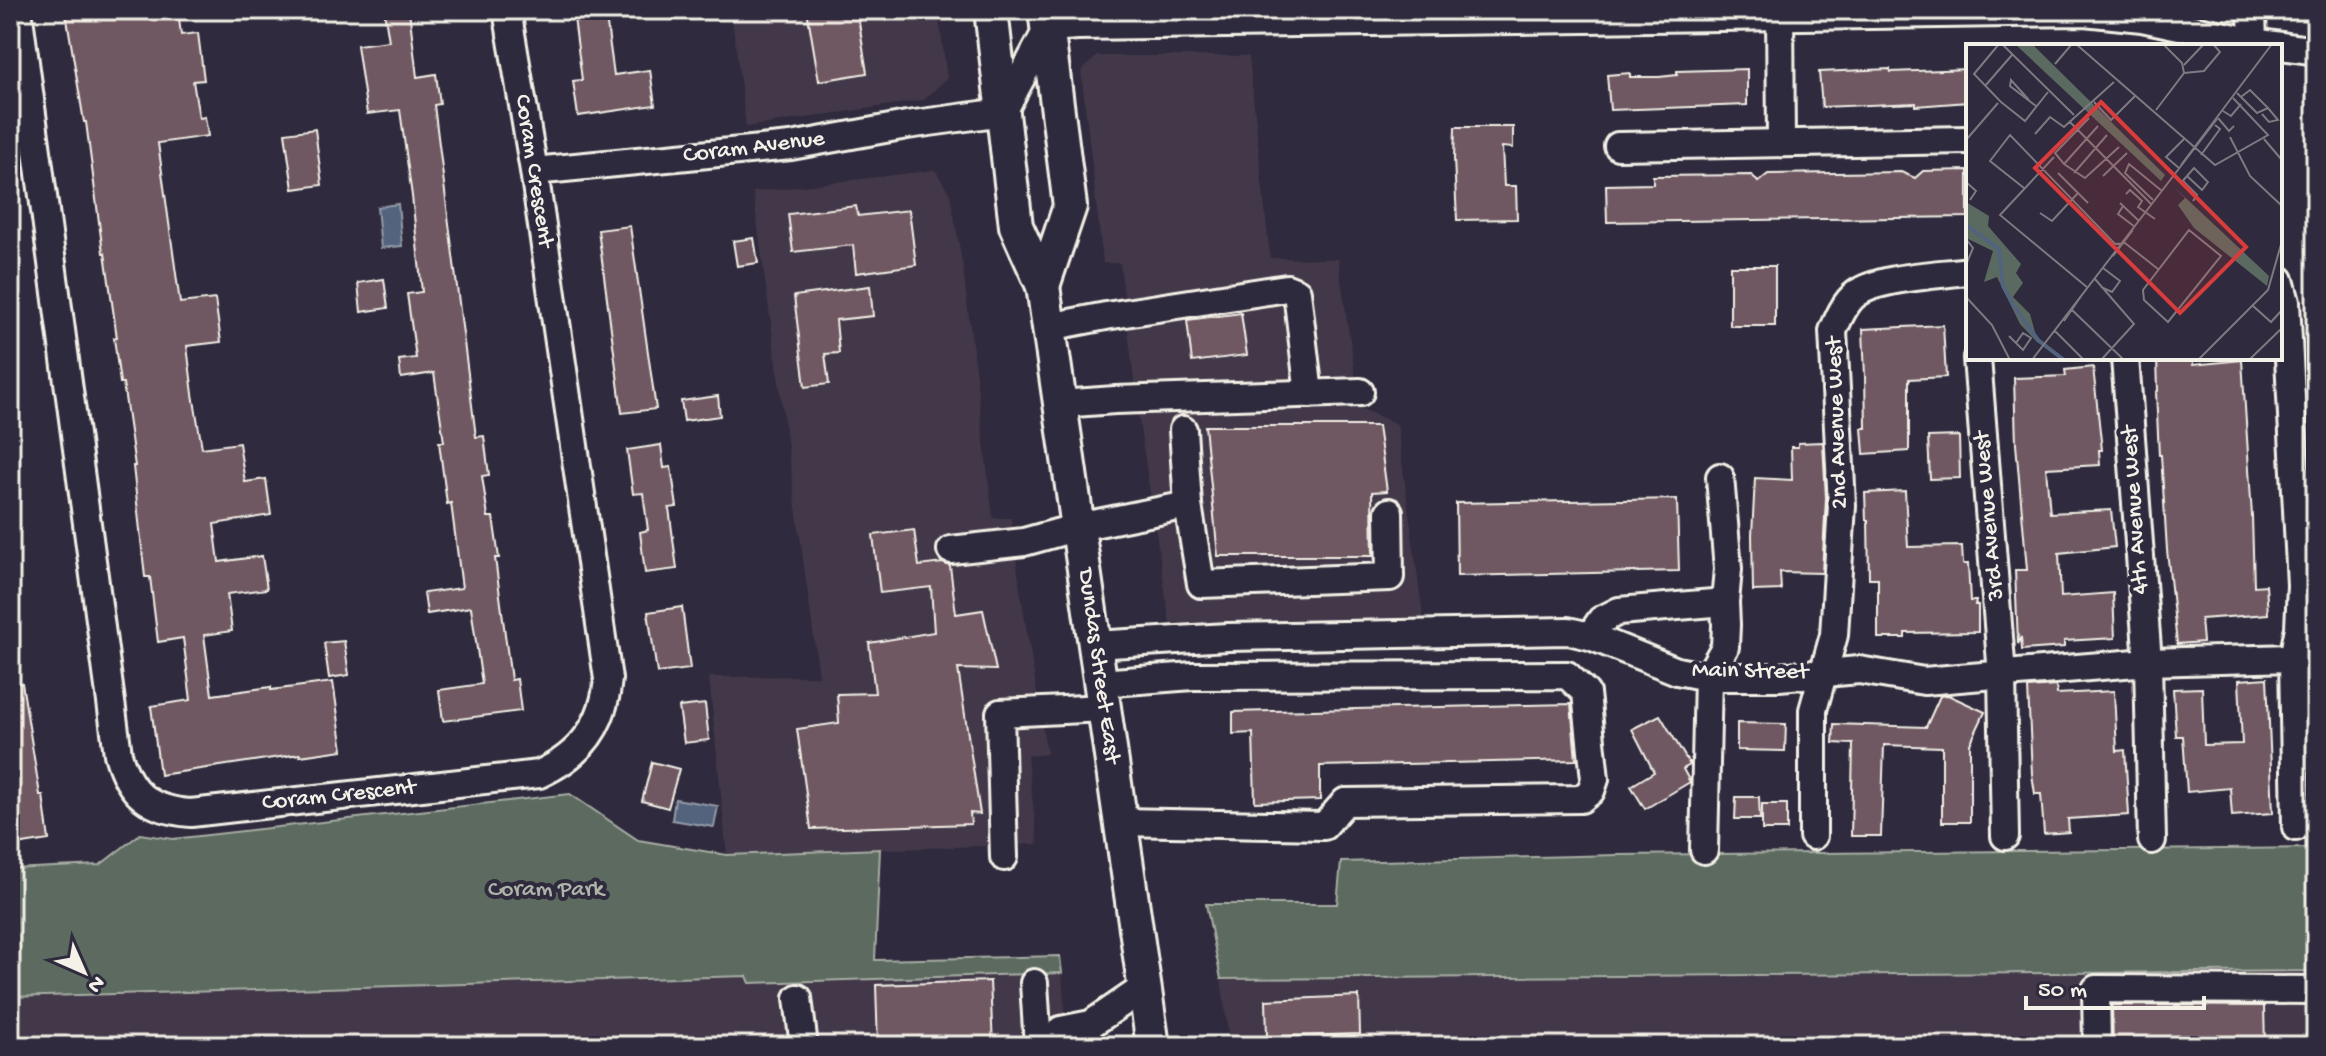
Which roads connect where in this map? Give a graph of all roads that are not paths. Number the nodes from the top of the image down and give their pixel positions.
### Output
1 (18, 10) edge
2 (507, 10) edge
3 (991, 10) edge
4 (2252, 10) edge
5 (1780, 13) edge
6 (1046, 19) edge
7 (2254, 44) edge
8 (2282, 47) edge
9 (2316, 51) edge
10 (988, 114) junction
11 (1966, 140) edge
12 (1781, 142) junction
13 (1618, 146) dead end
14 (534, 171) junction
15 (1966, 271) edge
16 (1043, 286) junction
17 (2282, 287) edge
18 (1049, 327) junction
19 (1977, 360) edge
20 (2125, 360) edge
21 (1360, 392) dead end
22 (1309, 394) junction
23 (1060, 404) junction
24 (1183, 430) dead end
25 (1720, 477) dead end
26 (1188, 505) junction
27 (1389, 512) dead end
28 (1078, 527) junction
29 (951, 550) dead end
30 (1725, 602) junction
31 (1590, 636) junction
32 (1094, 645) junction
33 (2304, 656) edge
34 (2148, 662) junction
35 (1825, 673) junction
36 (2002, 675) junction
37 (1708, 677) junction
38 (1102, 696) junction
39 (1121, 822) junction
40 (2296, 827) dead end
41 (1813, 836) dead end
42 (2005, 836) dead end
43 (2152, 840) dead end
44 (1704, 850) dead end
45 (1004, 857) dead end
46 (1034, 983) dead end
47 (1145, 987) junction
48 (2316, 990) edge
49 (798, 998) dead end
50 (804, 1046) edge
51 (1038, 1046) edge
52 (1046, 1046) edge
53 (1052, 1046) edge
54 (1153, 1046) edge
55 (2097, 1046) edge

1 - 14 street, Coram Crescent
2 - 14 street, Coram Crescent
3 - 10 main road, Dundas Street East
4 - 7 street
5 - 6 street
5 - 7 street
5 - 12 street
6 - 10 street
6 - 16 main road, Dundas Street East
8 - 9 street
10 - 14 street, Coram Avenue
10 - 16 main road, Dundas Street East
11 - 12 street
12 - 13 street
15 - 35 street, 2nd Avenue West
16 - 18 main road, Dundas Street East
17 - 33 street
18 - 22 street
18 - 23 main road, Dundas Street East
19 - 36 street, 3rd Avenue West
20 - 34 street, 4th Avenue West
21 - 22 street
22 - 23 street
23 - 28 main road, Dundas Street East
24 - 26 street
25 - 30 street
26 - 27 street
26 - 28 street
28 - 29 street
28 - 32 main road, Dundas Street East
30 - 31 street
30 - 37 street
31 - 32 street, Main Street
31 - 37 street, Main Street
32 - 38 main road, Dundas Street East
33 - 34 street, Main Street
33 - 40 street
34 - 36 street, Main Street
34 - 43 street, 4th Avenue West
35 - 36 street, Main Street
35 - 37 street, Main Street
35 - 41 street, 2nd Avenue West
36 - 42 street, 3rd Avenue West
37 - 44 street
38 - 39 main road, Dundas Street East
38 - 39 street
38 - 45 street
39 - 47 main road, Dundas Street East
46 - 51 street
47 - 53 street
47 - 54 main road, Dundas Street East
48 - 55 street
49 - 50 street
52 - 53 street

